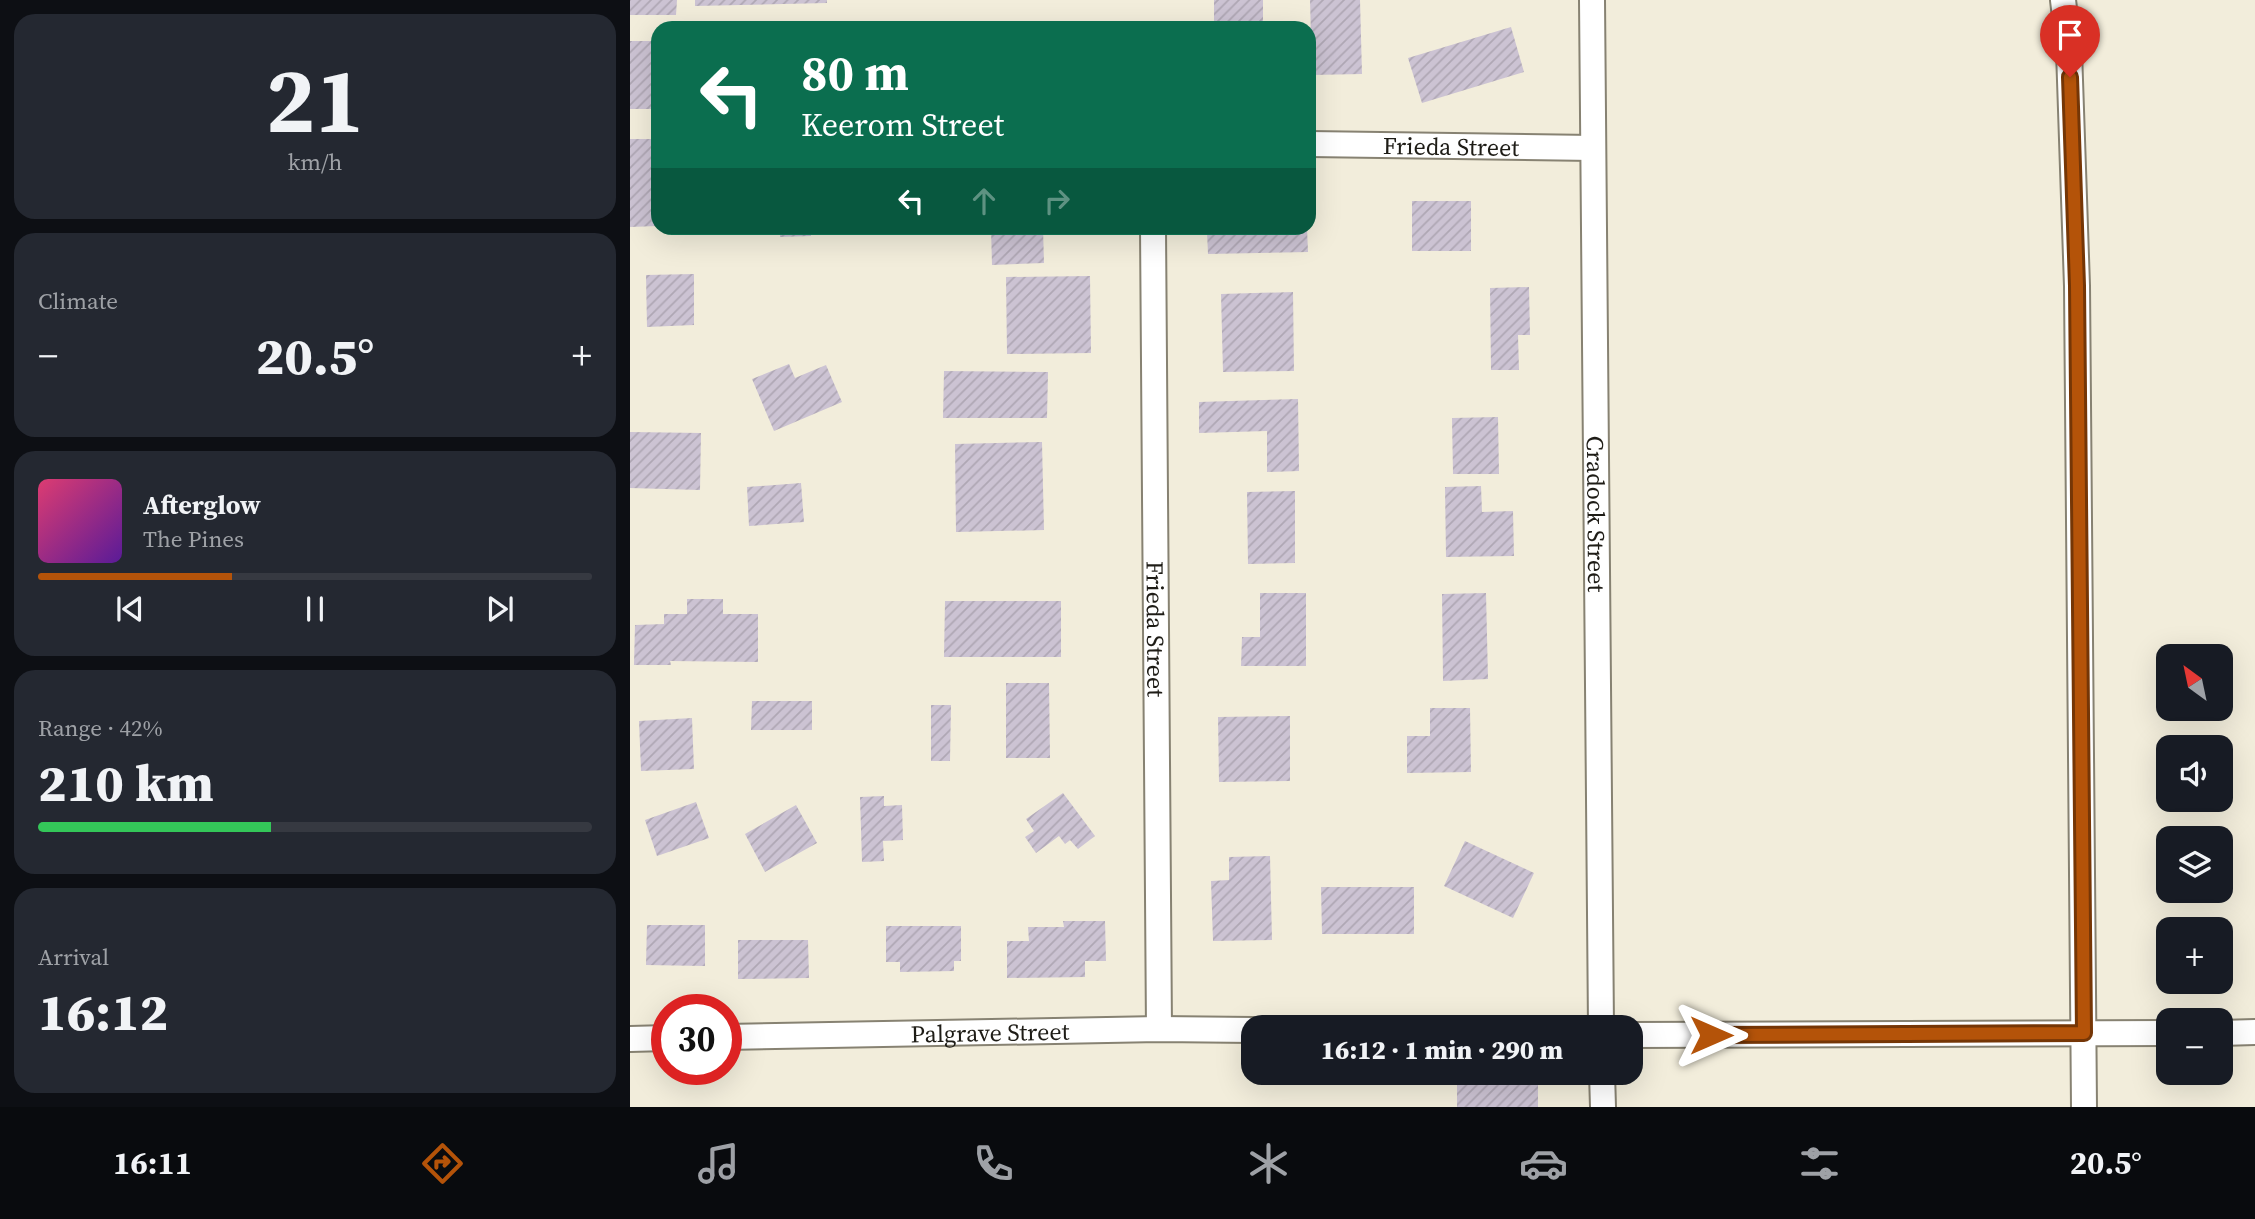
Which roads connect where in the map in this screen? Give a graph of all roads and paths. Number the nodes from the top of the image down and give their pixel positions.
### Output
1 (1592, 0) edge
2 (2063, 0) edge
3 (1316, 144) edge
4 (1593, 148) junction
5 (1153, 235) edge
6 (1601, 1015) edge
7 (1159, 1029) junction
8 (1241, 1030) edge
9 (2233, 1032) edge
10 (2255, 1032) edge
11 (2084, 1033) junction
12 (2156, 1033) edge
13 (1643, 1035) edge
14 (742, 1037) edge
15 (651, 1038) edge
16 (630, 1039) edge
17 (1602, 1085) edge
18 (1603, 1107) edge
19 (2084, 1107) edge

1 - 4 street, Cradock Street
2 - 11 street
3 - 4 street, Frieda Street
4 - 6 street, Cradock Street
5 - 7 street, Frieda Street
7 - 8 street, Palgrave Street
7 - 14 street, Palgrave Street
9 - 10 street
11 - 12 street
11 - 13 street
11 - 19 street
15 - 16 street
17 - 18 street

